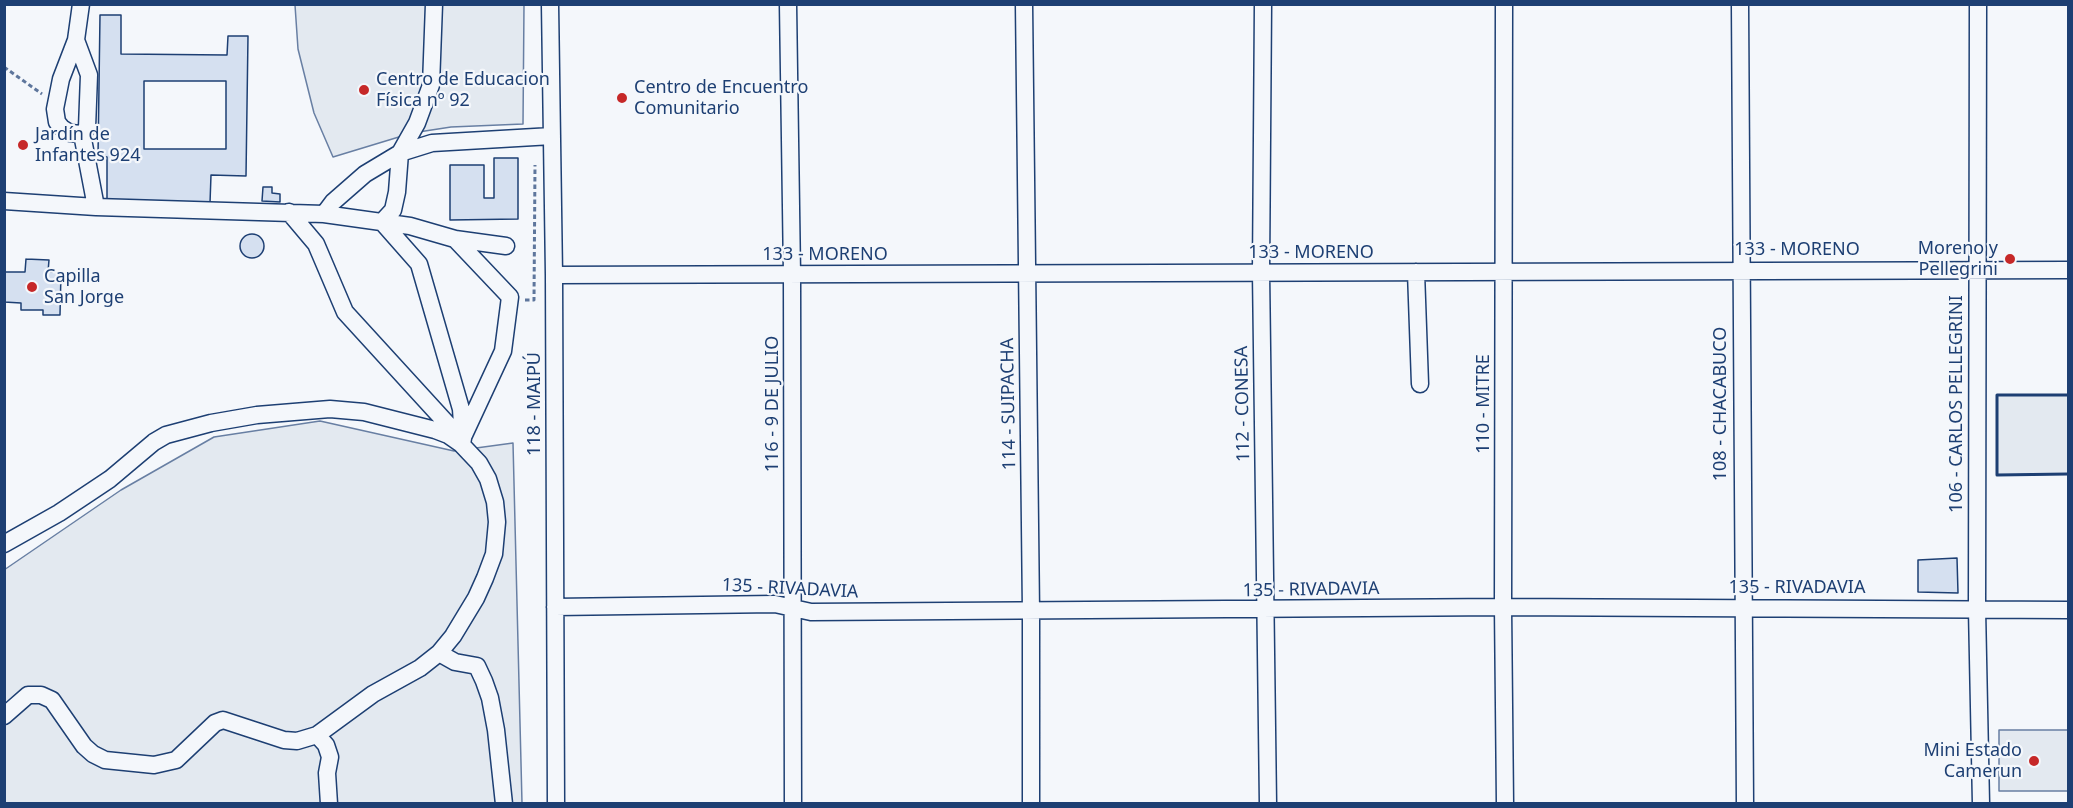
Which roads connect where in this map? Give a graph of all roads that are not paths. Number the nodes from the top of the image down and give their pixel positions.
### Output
1 (81, 4) edge
2 (434, 4) edge
3 (550, 4) edge
4 (788, 4) edge
5 (1024, 4) edge
6 (1263, 4) edge
7 (1504, 4) edge
8 (1740, 4) edge
9 (1978, 4) edge
10 (76, 40) junction
11 (82, 134) junction
12 (552, 136) junction
13 (400, 153) junction
14 (4, 201) edge
15 (96, 207) junction
16 (289, 212) junction
17 (324, 214) junction
18 (382, 222) junction
19 (455, 239) junction
20 (506, 246) dead end
21 (1740, 269) junction
22 (1977, 269) junction
23 (2068, 270) edge
24 (1261, 272) junction
25 (1416, 272) junction
26 (1504, 273) junction
27 (792, 274) junction
28 (1027, 274) junction
29 (554, 275) junction
30 (1420, 384) dead end
31 (462, 442) junction
32 (4, 544) edge
33 (555, 607) junction
34 (1503, 607) junction
35 (1742, 607) junction
36 (793, 609) junction
37 (1977, 609) junction
38 (1265, 610) junction
39 (2068, 610) edge
40 (1031, 611) junction
41 (439, 653) junction
42 (4, 716) edge
43 (317, 735) junction
44 (328, 804) edge
45 (504, 804) edge
46 (556, 804) edge
47 (793, 804) edge
48 (1030, 804) edge
49 (1268, 804) edge
50 (1505, 804) edge
51 (1744, 804) edge
52 (1981, 804) edge

1 - 10 street
2 - 13 street
3 - 12 street, 118 - MAIPÚ
4 - 27 street, 116 - 9 DE JULIO
5 - 28 street, 114 - SUIPACHA
6 - 24 street, 112 - CONESA
7 - 26 street, 110 - MITRE
8 - 21 street, 108 - CHACABUCO
9 - 22 street, 106 - CARLOS PELLEGRINI
10 - 11 street
10 - 11 street
11 - 15 street
12 - 13 street
12 - 29 street, 118 - MAIPÚ
13 - 17 street
13 - 18 street
14 - 15 street
15 - 16 street
16 - 17 street
16 - 31 street
17 - 18 street
18 - 19 street
18 - 31 street
19 - 20 street
19 - 31 street
21 - 22 street, 133 - MORENO
21 - 26 street, 133 - MORENO
21 - 35 street, 108 - CHACABUCO
22 - 23 street, 133 - MORENO
22 - 37 street, 106 - CARLOS PELLEGRINI
24 - 25 street, 133 - MORENO
24 - 28 street, 133 - MORENO
24 - 38 street, 112 - CONESA
25 - 26 street, 133 - MORENO
25 - 30 street
26 - 34 street, 110 - MITRE
27 - 28 street, 133 - MORENO
27 - 29 street, 133 - MORENO
27 - 36 street, 116 - 9 DE JULIO
28 - 40 street, 114 - SUIPACHA
29 - 33 street, 118 - MAIPÚ
31 - 32 street
31 - 41 street
33 - 36 street, 135 - RIVADAVIA
33 - 46 street, 118 - MAIPÚ
34 - 35 street, 135 - RIVADAVIA
34 - 38 street, 135 - RIVADAVIA
34 - 50 street, 110 - MITRE
35 - 37 street, 135 - RIVADAVIA
35 - 51 street, 108 - CHACABUCO
36 - 40 street, 135 - RIVADAVIA
36 - 47 street, 116 - 9 DE JULIO
37 - 39 street, 135 - RIVADAVIA
37 - 52 street, 106 - CARLOS PELLEGRINI
38 - 40 street, 135 - RIVADAVIA
38 - 49 street, 112 - CONESA
40 - 48 street, 114 - SUIPACHA
41 - 43 street
41 - 45 street
42 - 43 street
43 - 44 street

